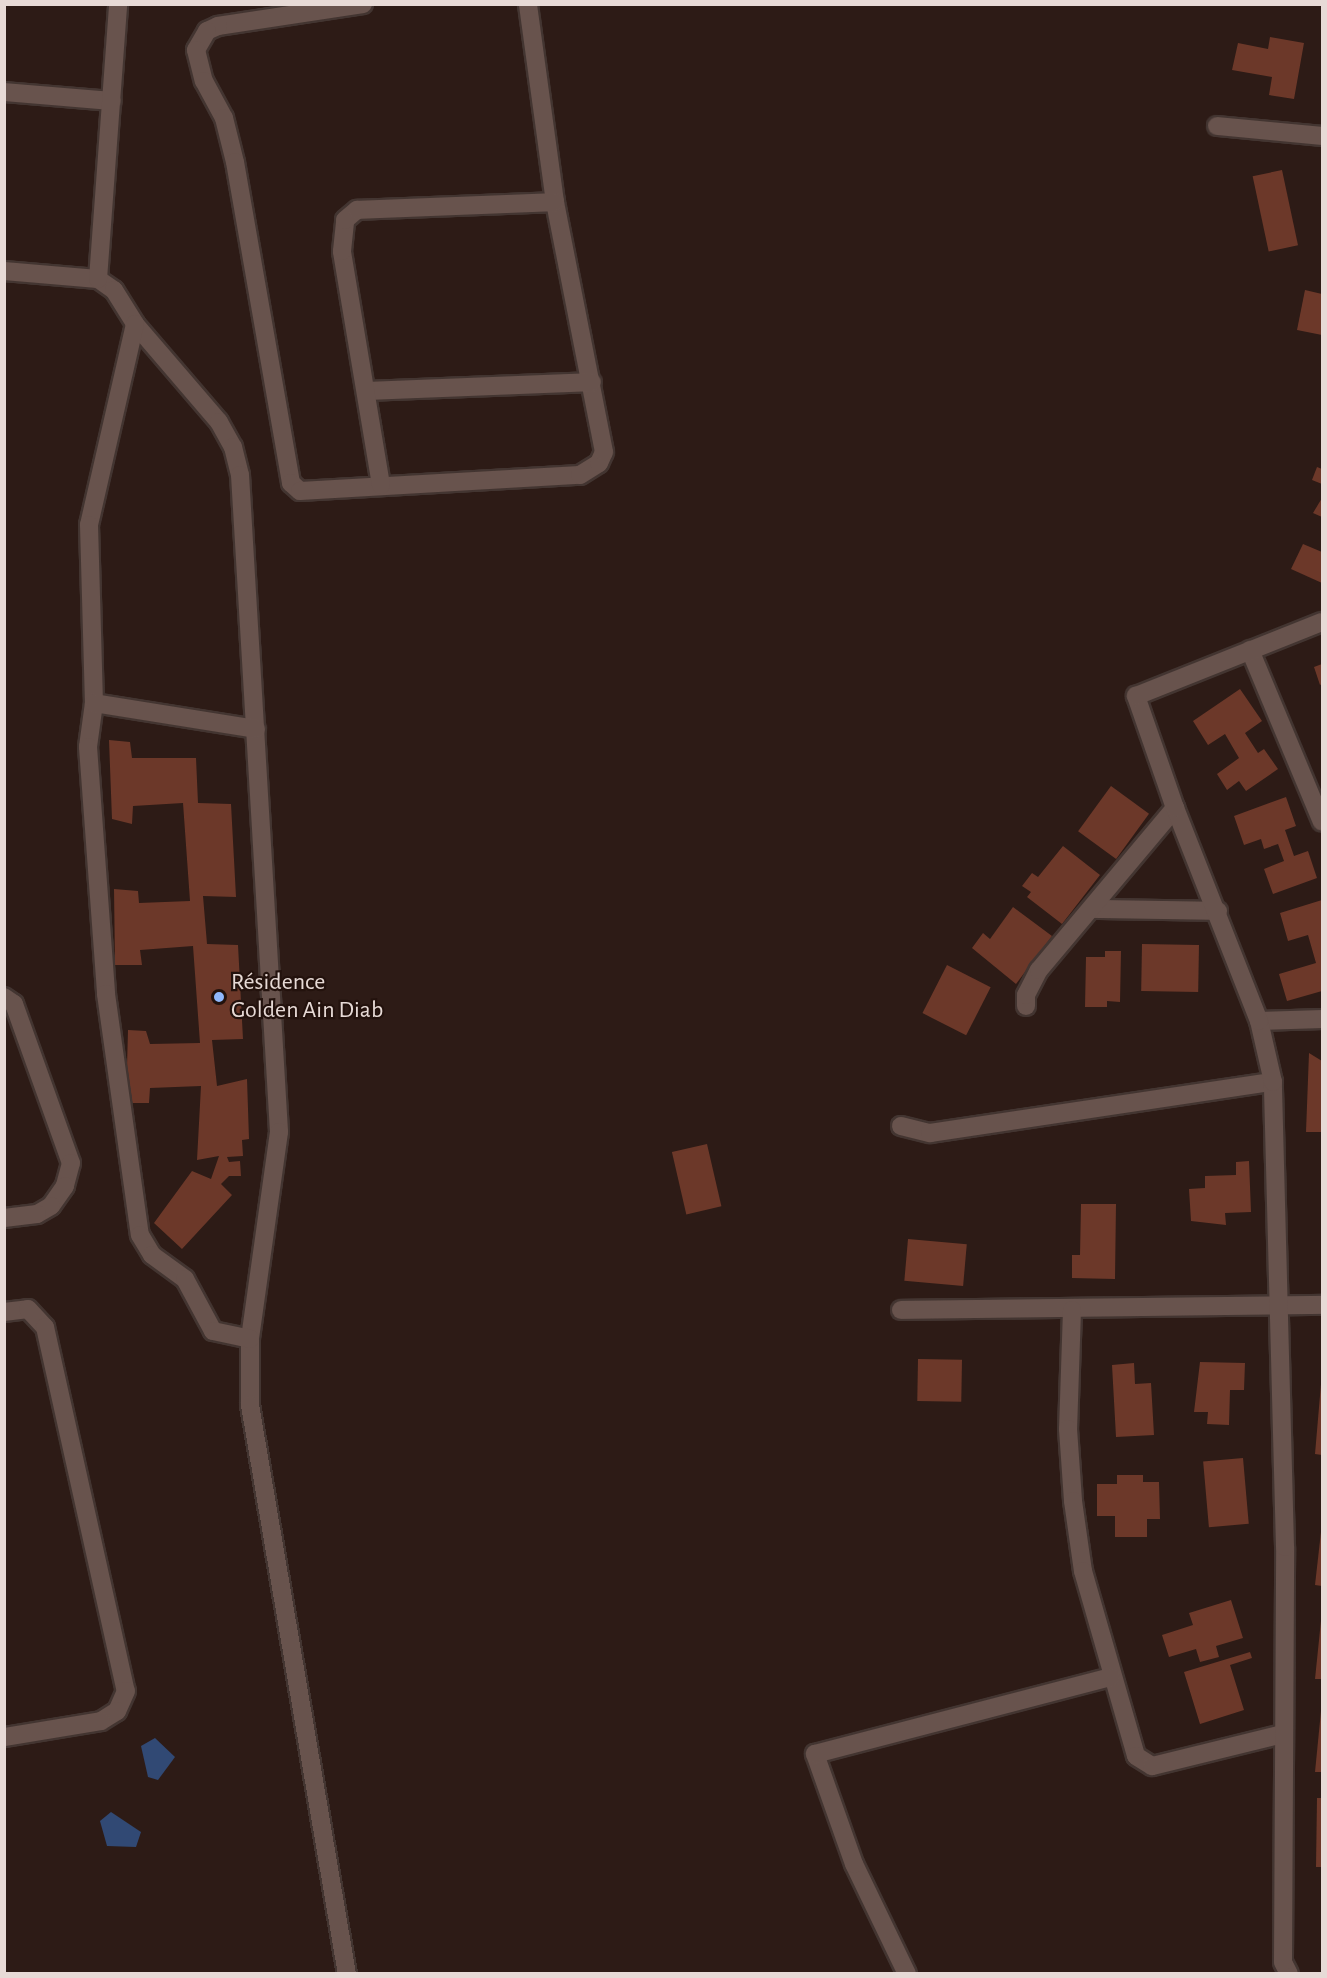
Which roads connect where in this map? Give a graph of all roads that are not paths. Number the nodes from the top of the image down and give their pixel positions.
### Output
1 (118, 4) edge
2 (363, 4) edge
3 (528, 4) edge
4 (4, 92) edge
5 (112, 101) junction
6 (1217, 126) dead end
7 (1322, 139) edge
8 (555, 202) junction
9 (4, 271) edge
10 (98, 279) junction
11 (135, 324) junction
12 (592, 382) junction
13 (369, 391) junction
14 (381, 485) junction
15 (1323, 622) edge
16 (1250, 650) junction
17 (94, 703) junction
18 (256, 729) junction
19 (1174, 808) junction
20 (1323, 822) edge
21 (1093, 909) junction
22 (1218, 911) junction
23 (4, 997) edge
24 (1026, 1006) dead end
25 (1323, 1019) edge
26 (1259, 1021) junction
27 (1273, 1082) junction
28 (901, 1126) dead end
29 (4, 1218) edge
30 (1278, 1305) junction
31 (1323, 1305) edge
32 (901, 1310) dead end
33 (1072, 1310) junction
34 (4, 1312) edge
35 (250, 1339) junction
36 (1111, 1677) junction
37 (1282, 1734) junction
38 (4, 1737) edge
39 (347, 1974) edge
40 (907, 1974) edge
41 (1289, 1974) edge

1 - 5 street
2 - 14 street
3 - 8 street
4 - 5 street
5 - 10 street
6 - 7 street
8 - 12 street
8 - 13 street
9 - 10 street
10 - 11 street
11 - 17 street
11 - 18 street
12 - 13 street
12 - 14 street
13 - 14 street
15 - 16 street
16 - 19 street
16 - 20 street
17 - 18 street
17 - 35 street
18 - 35 street
19 - 21 street
19 - 22 street
21 - 22 street
21 - 24 street
22 - 26 street
23 - 29 street
25 - 26 street
26 - 27 street
27 - 28 street
27 - 30 street
30 - 31 street
30 - 33 street
30 - 37 street
32 - 33 street
33 - 36 street
34 - 38 street
35 - 39 street
36 - 37 street
36 - 40 street
37 - 41 street

